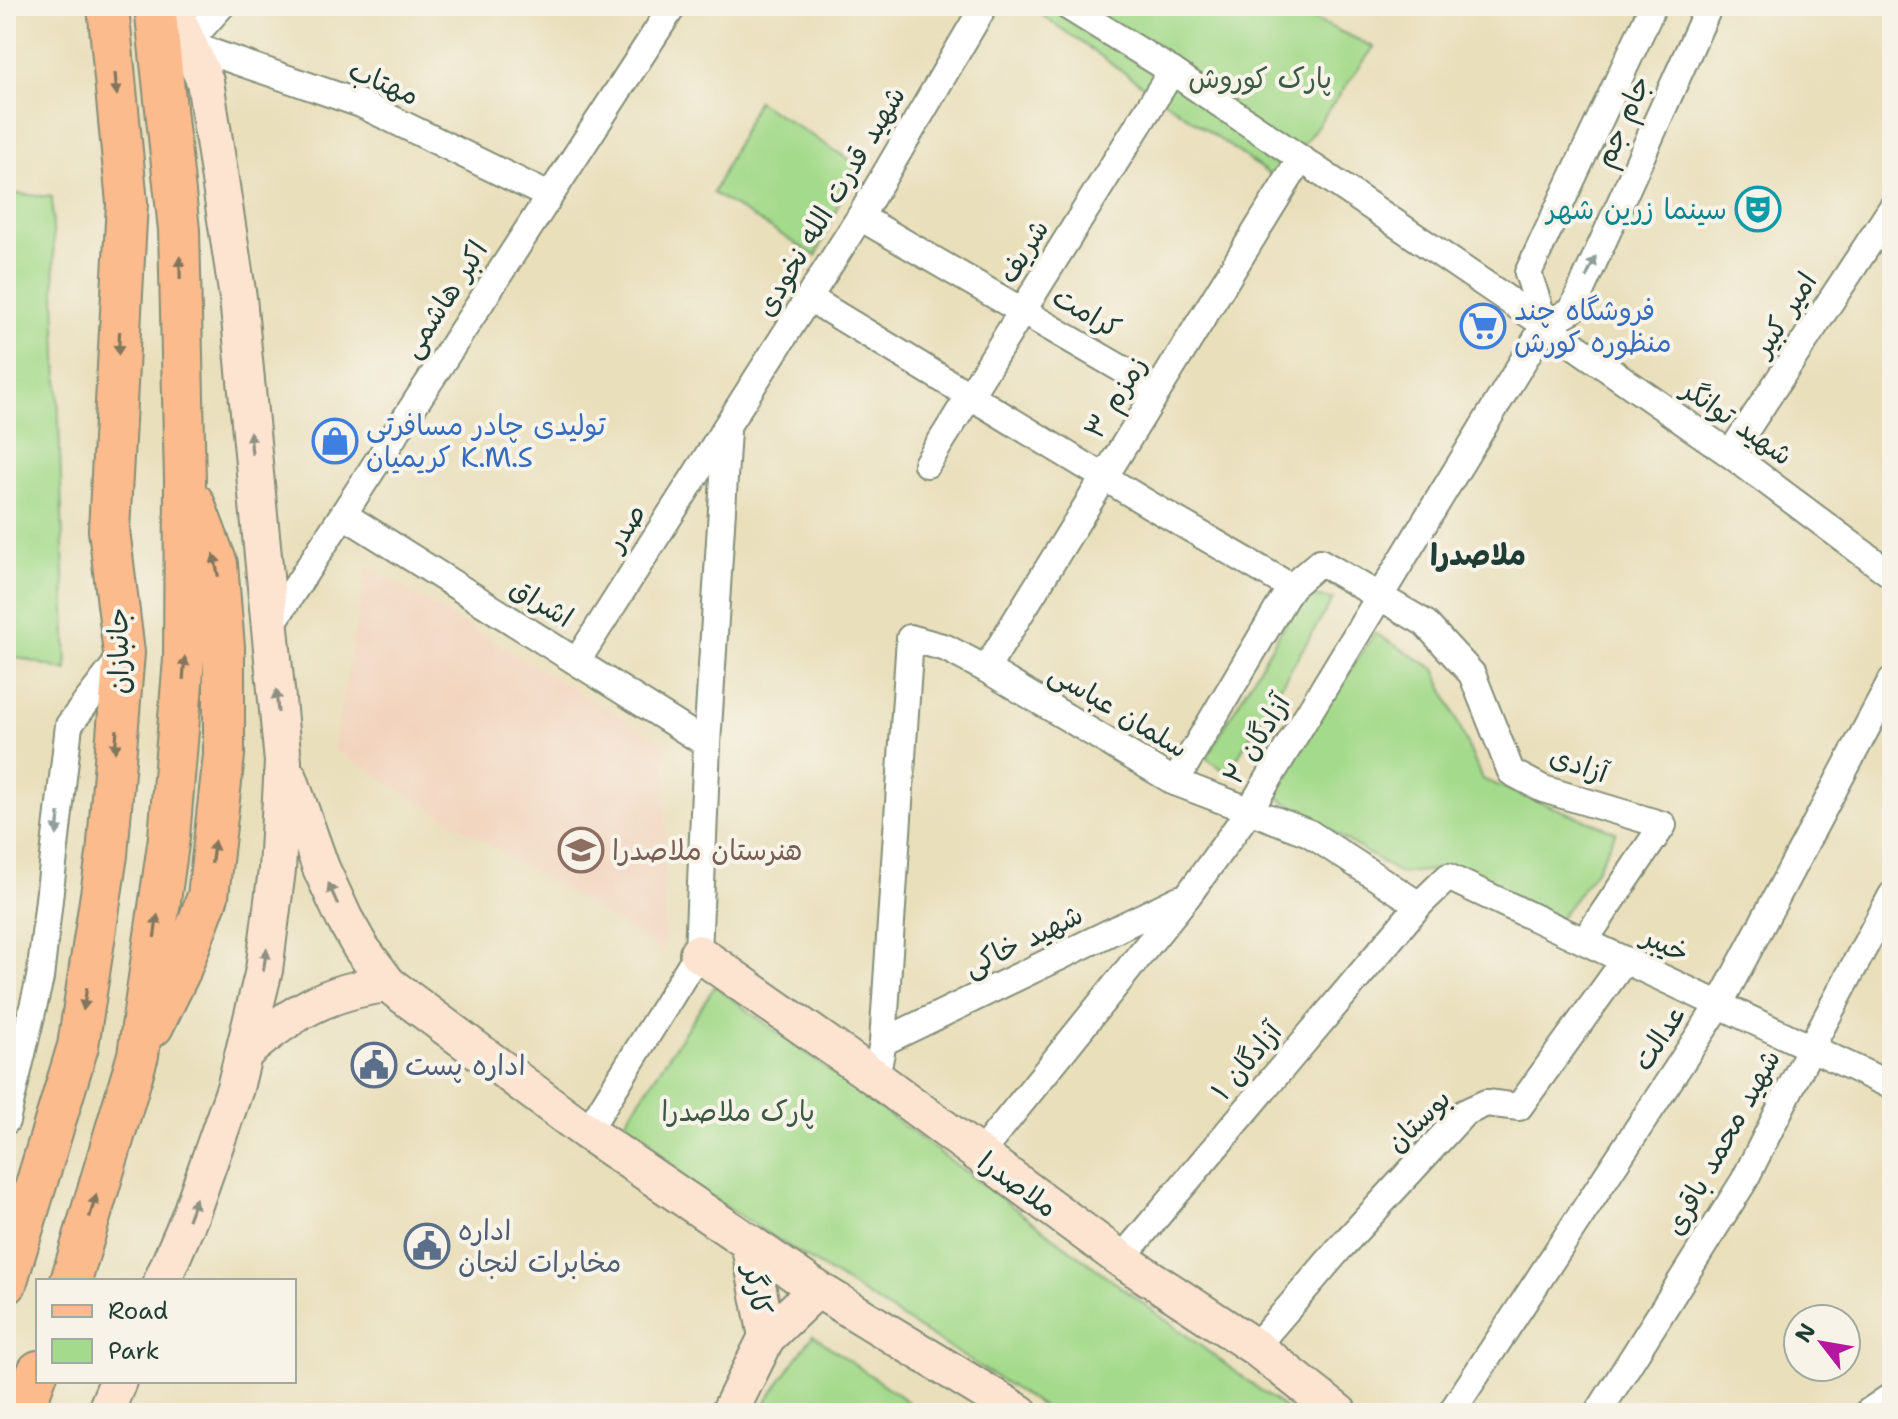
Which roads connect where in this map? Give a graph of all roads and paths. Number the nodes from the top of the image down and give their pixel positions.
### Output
1 (108, 6) edge
2 (155, 6) edge
3 (171, 6) edge
4 (221, 6) edge
5 (673, 6) edge
6 (984, 6) edge
7 (1067, 6) edge
8 (1653, 6) edge
9 (1709, 6) edge
10 (187, 44) junction
11 (1172, 71) junction
12 (1300, 160) junction
13 (549, 196) junction
14 (1892, 208) edge
15 (860, 217) junction
16 (809, 298) junction
17 (1023, 312) junction
18 (1545, 325) junction
19 (1158, 390) junction
20 (971, 395) junction
21 (728, 427) junction
22 (1730, 454) junction
23 (927, 464) dead end
24 (1104, 476) junction
25 (344, 515) junction
26 (1892, 575) edge
27 (1291, 587) junction
28 (1380, 599) junction
29 (270, 627) junction
30 (124, 653) junction
31 (577, 661) junction
32 (986, 669) junction
33 (1892, 680) edge
34 (707, 744) junction
35 (283, 762) junction
36 (1175, 782) junction
37 (1249, 811) junction
38 (1189, 894) junction
39 (1892, 895) edge
40 (1419, 905) junction
41 (1585, 940) junction
42 (698, 953) junction
43 (1625, 960) junction
44 (388, 984) junction
45 (1719, 1005) junction
46 (883, 1042) junction
47 (1811, 1047) junction
48 (244, 1053) junction
49 (876, 1078) junction
50 (1892, 1086) edge
51 (6, 1121) edge
52 (587, 1132) junction
53 (978, 1156) junction
54 (749, 1242) junction
55 (1121, 1259) junction
56 (72, 1279) edge
57 (163, 1279) edge
58 (18, 1281) edge
59 (817, 1289) junction
60 (767, 1337) junction
61 (1255, 1347) junction
62 (36, 1376) edge
63 (117, 1383) edge
64 (1892, 1396) edge
65 (22, 1413) edge
66 (105, 1413) edge
67 (729, 1413) edge
68 (1020, 1413) edge
69 (1339, 1413) edge
70 (1451, 1413) edge
71 (1598, 1413) edge
72 (1867, 1413) edge

1 -> 30 main road, جانبازان
56 -> 2 main road
3 - 10 street
4 - 10 street
5 - 13 street, اکبر هاشمی
6 - 15 street, شهید قدرت الله نخودی
7 - 11 street, شهید توانگر
8 - 18 street, جام جم
18 -> 9 street, جام جم
10 - 13 street, مهتاب
29 -> 10 street
11 - 12 street, شهید توانگر
11 - 17 street, شریف
12 - 18 street, شهید توانگر
12 - 19 street, زمزم ۳
13 - 25 street, اکبر هاشمی
14 - 22 street, امیر کبیر
15 - 16 street, شهید قدرت الله نخودی
15 - 17 street, کرامت
16 - 20 street
16 - 21 street, شهید قدرت الله نخودی
17 - 19 street, کرامت
17 - 20 street, شریف
18 - 22 street, شهید توانگر
18 - 28 street, آزادگان ۲
19 - 24 street, زمزم ۳
20 - 23 street, شریف
20 - 24 street
21 - 31 street, صدر
21 - 34 street
22 - 26 street, شهید توانگر
24 - 27 street
24 - 32 street, زمزم ۳
25 - 29 street, اکبر هاشمی
25 - 31 street, اشراق
27 - 28 street
27 - 36 street
28 - 37 street, آزادگان ۲
28 - 41 street, آزادی
35 -> 29 street
30 -> 51 street
30 -> 58 main road, جانبازان
31 - 34 street, اشراق
32 - 36 street, سلمان عباسی
32 - 46 street, سلمان عباسی
33 - 45 street, عدالت
34 - 42 street
44 -> 35 street
48 -> 35 street
36 - 37 street, سلمان عباسی
37 - 38 street, آزادگان ۲
37 - 40 street, سلمان عباسی
38 - 46 street, شهید خاکی
38 - 53 street, آزادگان ۲
39 - 47 street, شهید محمد باقری
40 - 41 street, خیبر
40 - 55 street, آزادگان ۱
41 - 43 street, خیبر
42 - 49 street, ملاصدرا
42 - 52 street
43 - 45 street, خیبر
43 - 61 street, بوستان
44 - 48 street
44 - 52 street
45 - 47 street, خیبر
45 - 70 street, عدالت
46 - 49 street
47 - 50 street, خیبر
47 - 71 street, شهید محمد باقری
57 -> 48 street
49 - 53 street, ملاصدرا
52 - 54 street
53 - 55 street, ملاصدرا
54 - 59 street
54 - 60 street, کارگر
55 - 61 street, ملاصدرا
59 - 60 street, کارگر
59 - 68 street
60 - 67 street, کارگر
61 - 69 street, ملاصدرا
62 - 65 main road
63 - 66 street
64 - 72 street

